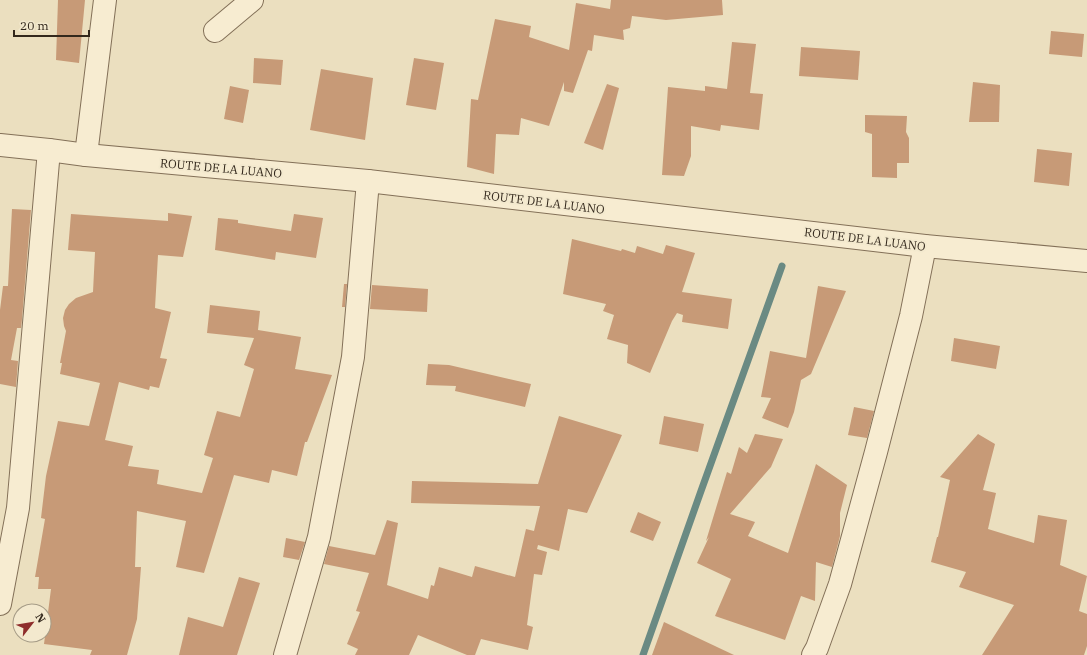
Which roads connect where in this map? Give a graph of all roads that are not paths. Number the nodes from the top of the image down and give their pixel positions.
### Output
1 (105, 0) edge
2 (252, 0) edge
3 (215, 31) dead end
4 (0, 145) edge
5 (49, 150) junction
6 (86, 155) junction
7 (368, 181) junction
8 (925, 246) junction
9 (1087, 261) edge
10 (0, 604) edge
11 (285, 655) edge
12 (813, 655) edge

1 - 6 street
2 - 3 street
4 - 5 street, ROUTE DE LA LUANO
5 - 6 street, ROUTE DE LA LUANO
5 - 10 street
6 - 7 street, ROUTE DE LA LUANO
7 - 8 street, ROUTE DE LA LUANO
7 - 11 street
8 - 9 street, ROUTE DE LA LUANO
8 - 12 street

